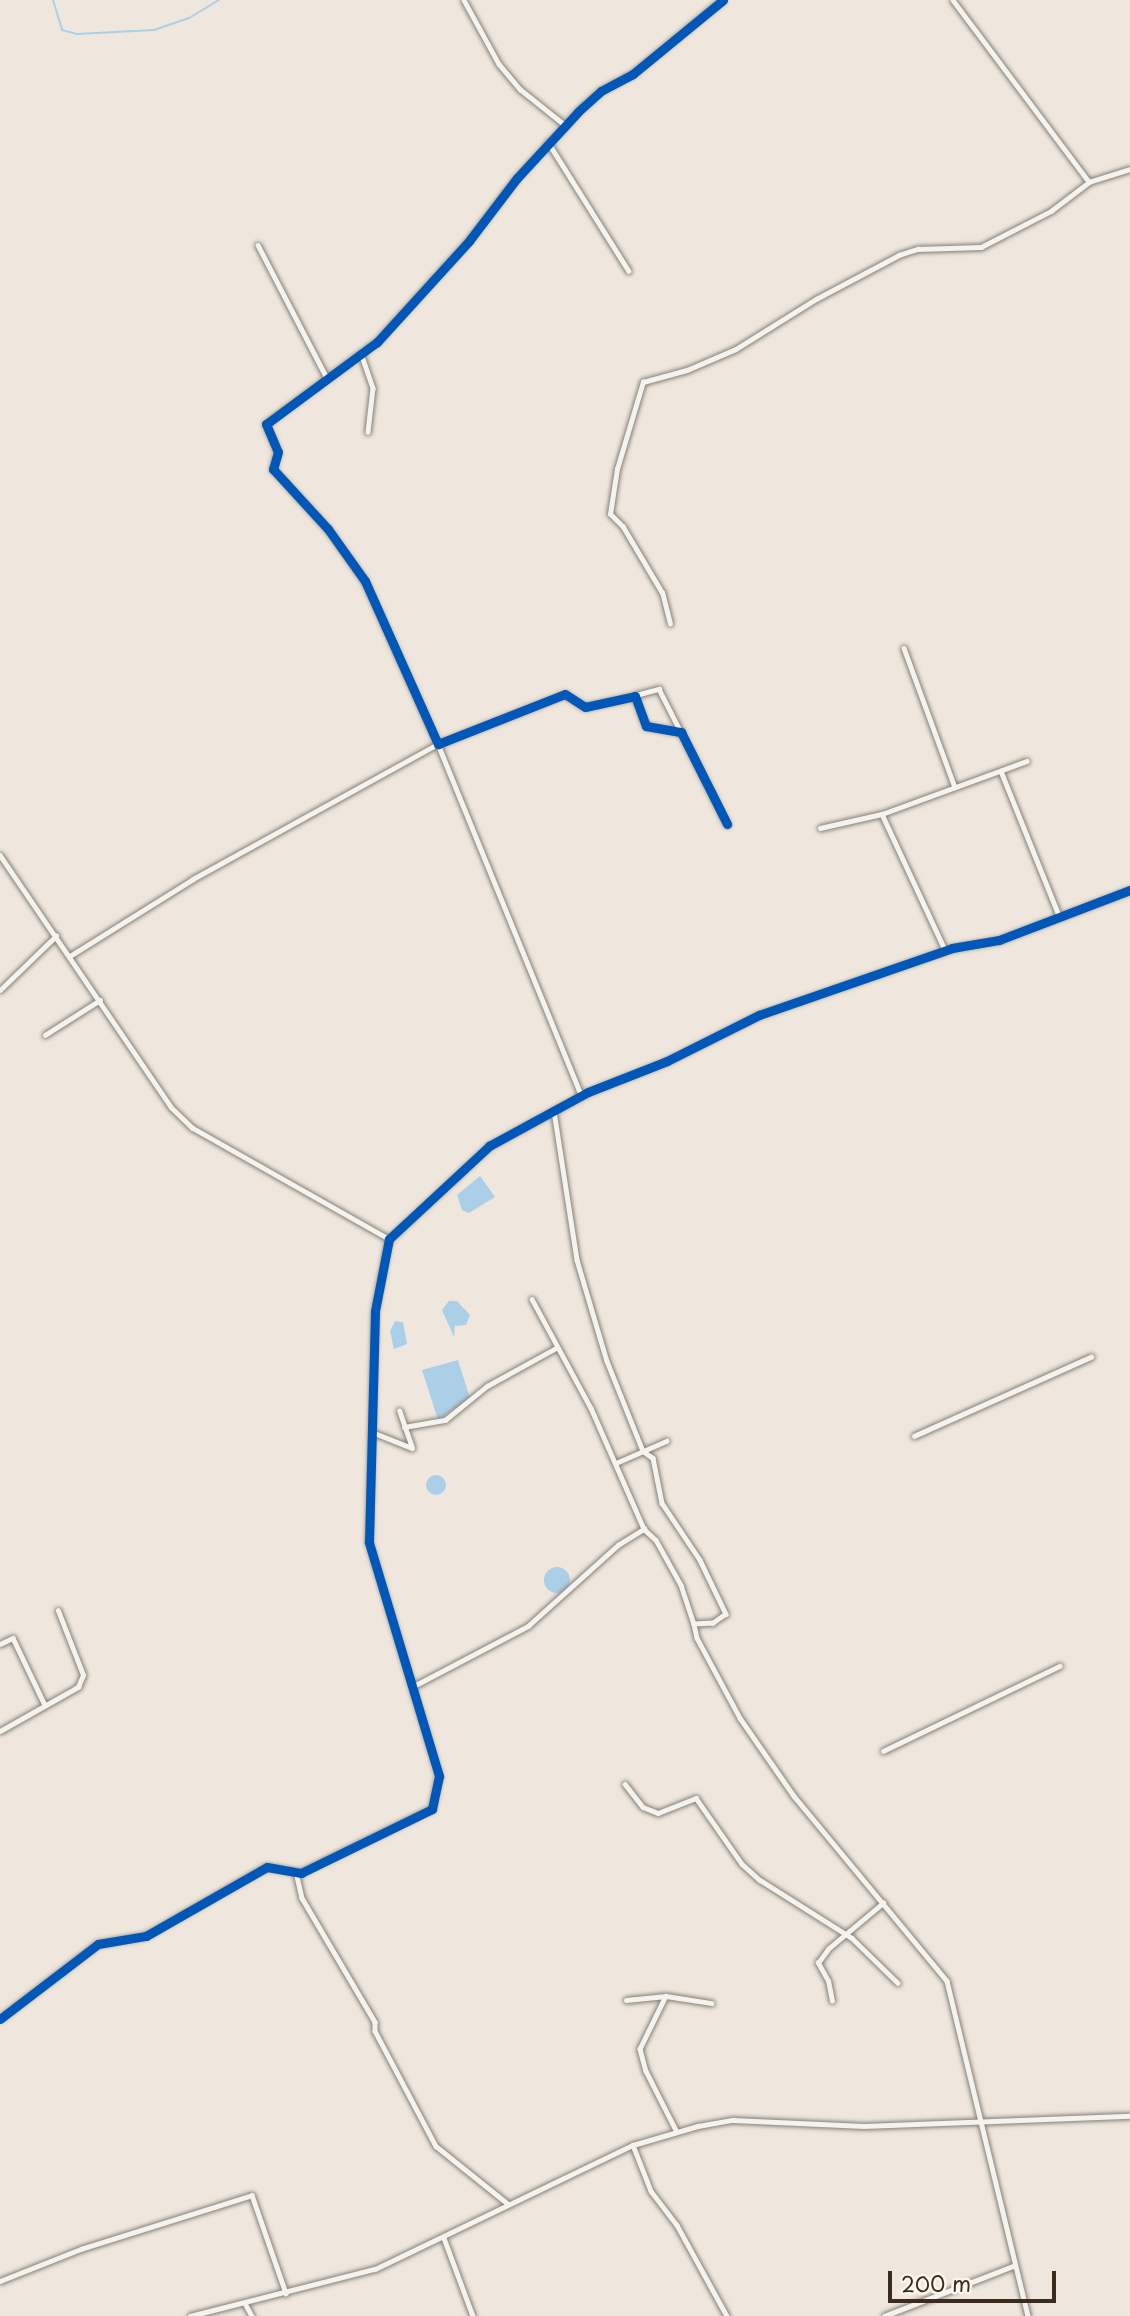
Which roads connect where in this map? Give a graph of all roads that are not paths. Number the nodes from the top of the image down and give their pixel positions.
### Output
1 (464, 0) edge
2 (723, 0) edge
3 (953, 0) edge
4 (565, 125) junction
5 (548, 142) junction
6 (1130, 169) edge
7 (1089, 182) junction
8 (258, 245) dead end
9 (629, 271) dead end
10 (362, 356) junction
11 (327, 378) junction
12 (368, 432) dead end
13 (670, 624) dead end
14 (904, 648) dead end
15 (635, 695) junction
16 (681, 732) junction
17 (438, 744) junction
18 (1027, 761) dead end
19 (1001, 771) junction
20 (955, 787) junction
21 (883, 814) junction
22 (727, 824) dead end
23 (820, 828) dead end
24 (0, 855) edge
25 (1130, 890) edge
26 (1059, 915) junction
27 (56, 936) junction
28 (946, 950) junction
29 (70, 956) junction
30 (0, 990) edge
31 (100, 1000) junction
32 (45, 1035) dead end
33 (582, 1096) junction
34 (554, 1111) junction
35 (389, 1239) junction
36 (532, 1299) dead end
37 (556, 1348) junction
38 (1091, 1357) dead end
39 (399, 1411) dead end
40 (404, 1427) junction
41 (372, 1432) junction
42 (914, 1436) dead end
43 (666, 1441) dead end
44 (643, 1451) junction
45 (616, 1463) junction
46 (644, 1529) junction
47 (58, 1611) dead end
48 (694, 1624) junction
49 (0, 1644) edge
50 (1060, 1667) dead end
51 (412, 1687) junction
52 (45, 1705) junction
53 (0, 1731) edge
54 (883, 1751) dead end
55 (625, 1784) dead end
56 (296, 1872) junction
57 (883, 1903) junction
58 (845, 1935) junction
59 (898, 1983) dead end
60 (666, 1996) junction
61 (626, 2000) dead end
62 (832, 2001) dead end
63 (711, 2003) dead end
64 (0, 2019) edge
65 (1130, 2116) edge
66 (982, 2122) junction
67 (677, 2132) junction
68 (633, 2145) junction
69 (507, 2203) junction
70 (444, 2238) junction
71 (1013, 2266) junction
72 (0, 2281) edge
73 (286, 2293) junction
74 (244, 2304) junction
75 (190, 2316) edge
76 (251, 2316) edge
77 (473, 2316) edge
78 (727, 2316) edge
79 (884, 2316) edge
80 (1028, 2316) edge

1 - 4 street
2 - 4 street
3 - 7 street
4 - 5 street
5 - 9 street
5 - 10 street
6 - 7 street
7 - 13 street
8 - 11 street
10 - 11 street
10 - 12 street
11 - 17 street
14 - 20 street
15 - 16 street
15 - 16 street
15 - 17 street
16 - 22 street
17 - 29 street
17 - 33 street
18 - 19 street
19 - 20 street
19 - 26 street
20 - 21 street
21 - 23 street
21 - 28 street
24 - 27 street
25 - 26 street
26 - 28 street
27 - 29 street
27 - 30 street
28 - 33 street
29 - 31 street
31 - 32 street
31 - 35 street
33 - 34 street
34 - 35 street
34 - 44 street
35 - 41 street
36 - 37 street
37 - 40 street
37 - 45 street
38 - 42 street
39 - 40 street
40 - 41 street
41 - 51 street
43 - 44 street
44 - 45 street
44 - 48 street
45 - 46 street
46 - 48 street
46 - 51 street
47 - 52 street
48 - 57 street
49 - 52 street
50 - 54 street
51 - 56 street
52 - 53 street
55 - 58 street
56 - 64 street
56 - 69 street
57 - 58 street
57 - 66 street
58 - 59 street
58 - 62 street
60 - 61 street
60 - 63 street
60 - 67 street
65 - 66 street
66 - 67 street
66 - 71 street
67 - 68 street
68 - 69 street
68 - 78 street
69 - 70 street
70 - 73 street
70 - 77 street
71 - 79 street
71 - 80 street
72 - 73 street
73 - 74 street
74 - 75 street
74 - 76 street

